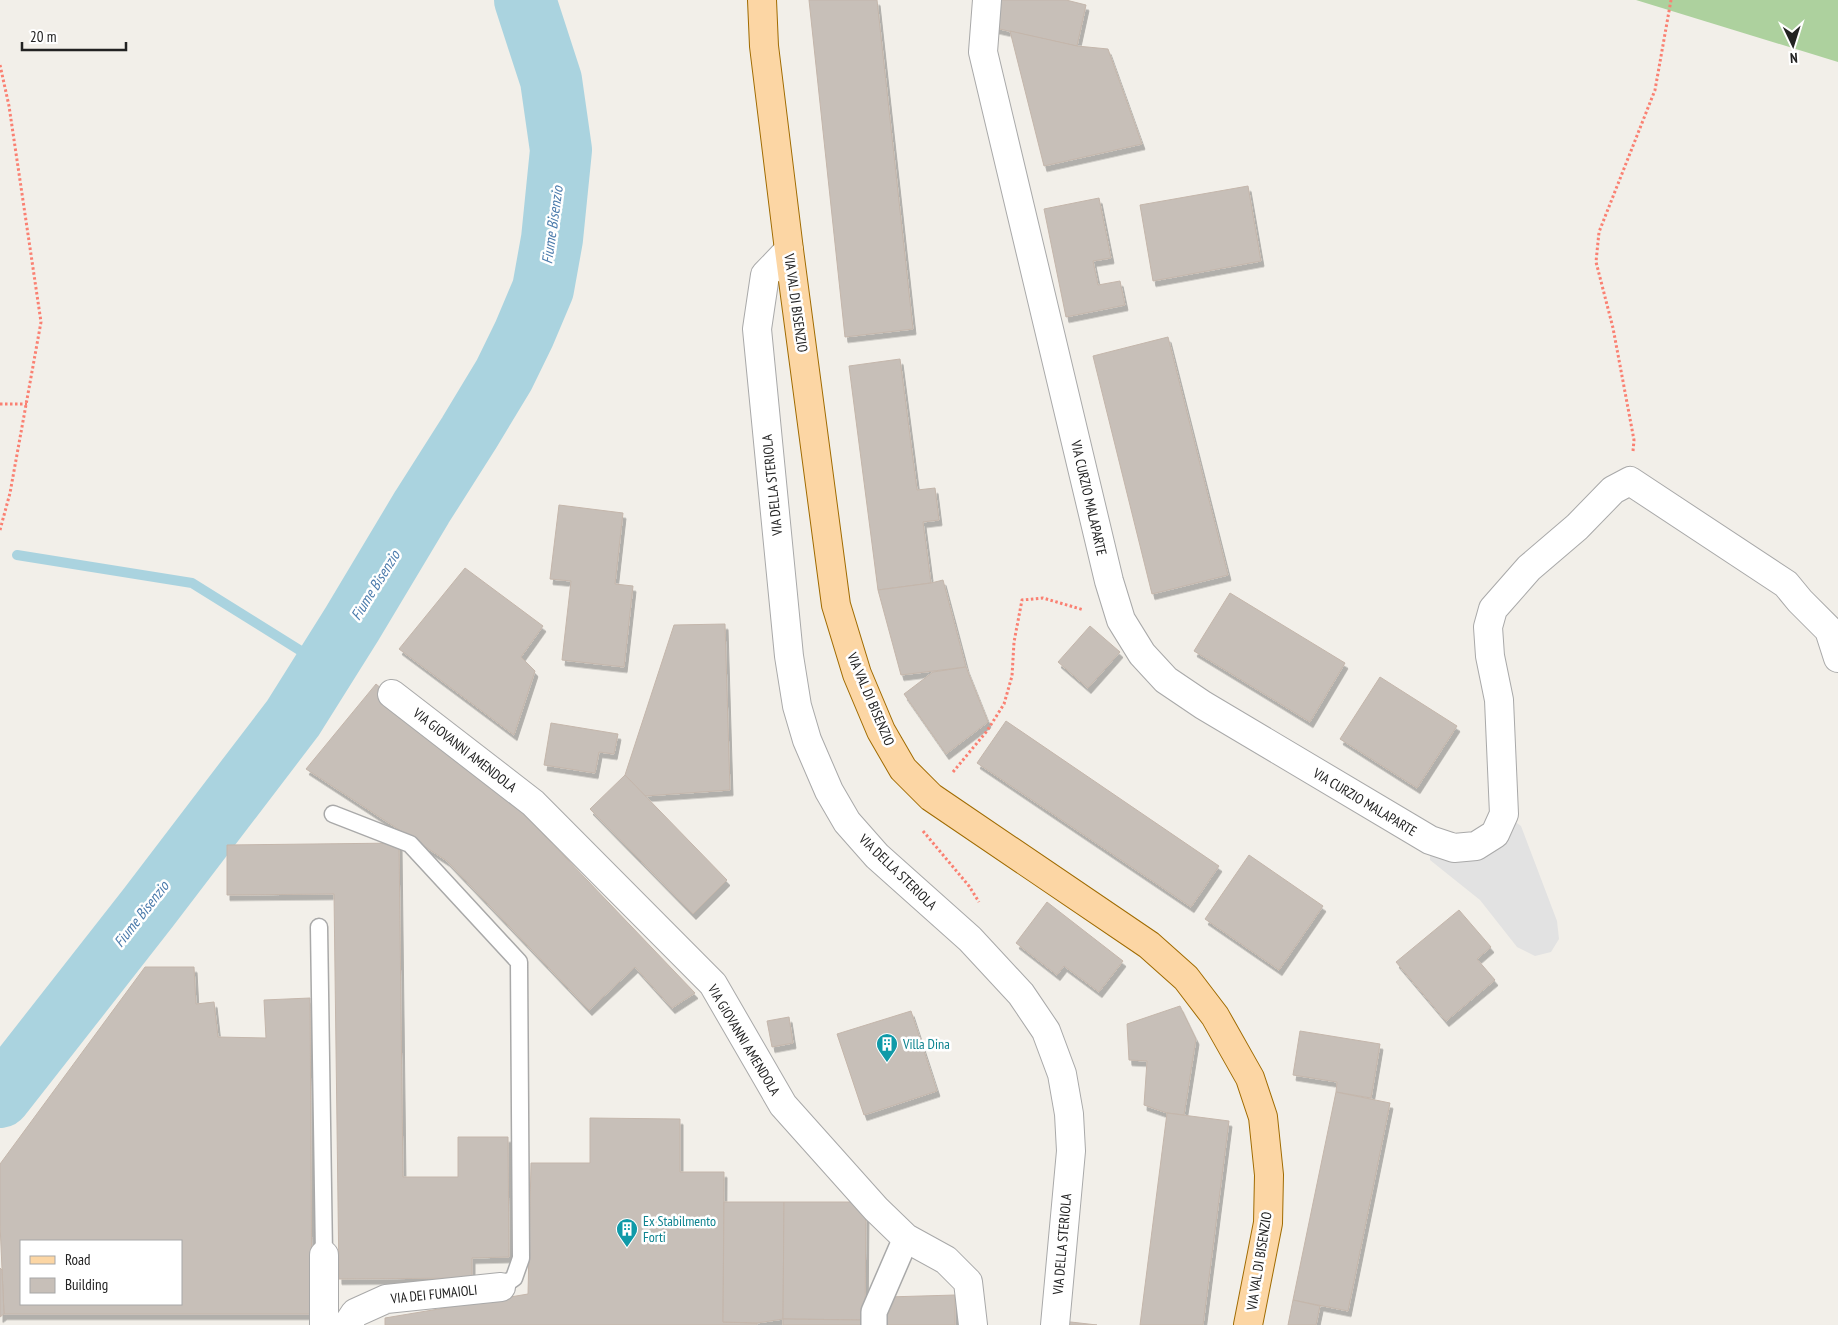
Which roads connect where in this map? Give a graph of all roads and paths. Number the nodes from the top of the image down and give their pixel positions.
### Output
1 (762, 0) edge
2 (987, 0) edge
3 (1671, 0) edge
4 (0, 65) edge
5 (789, 250) junction
6 (0, 404) edge
7 (27, 404) junction
8 (1630, 481) junction
9 (0, 530) edge
10 (1786, 584) junction
11 (1838, 615) edge
12 (1121, 620) junction
13 (1838, 658) edge
14 (392, 694) dead end
15 (931, 797) junction
16 (333, 814) dead end
17 (921, 827) dead end
18 (982, 906) dead end
19 (319, 926) dead end
20 (906, 1238) junction
21 (324, 1255) joint
22 (501, 1287) joint
23 (324, 1325) edge
24 (347, 1325) edge
25 (874, 1325) edge
26 (973, 1325) edge
27 (1054, 1325) edge
28 (1248, 1325) edge

1 - 5 main road, VIA VAL DI BISENZIO
2 - 12 street, VIA CURZIO MALAPARTE
3 - 8 path
4 - 7 path
5 - 15 main road, VIA VAL DI BISENZIO
5 - 27 street, VIA DELLA STERIOLA
6 - 7 path
7 - 9 path
8 - 10 street
8 - 12 street, VIA CURZIO MALAPARTE
10 - 11 street
10 - 13 street
12 - 15 path
14 - 20 street, VIA GIOVANNI AMENDOLA
15 - 28 main road, VIA VAL DI BISENZIO
16 - 22 lane
17 - 18 path
19 - 21 lane
20 - 25 street
20 - 26 street, VIA GIOVANNI AMENDOLA
21 - 23 street
22 - 24 street, VIA DEI FUMAIOLI

